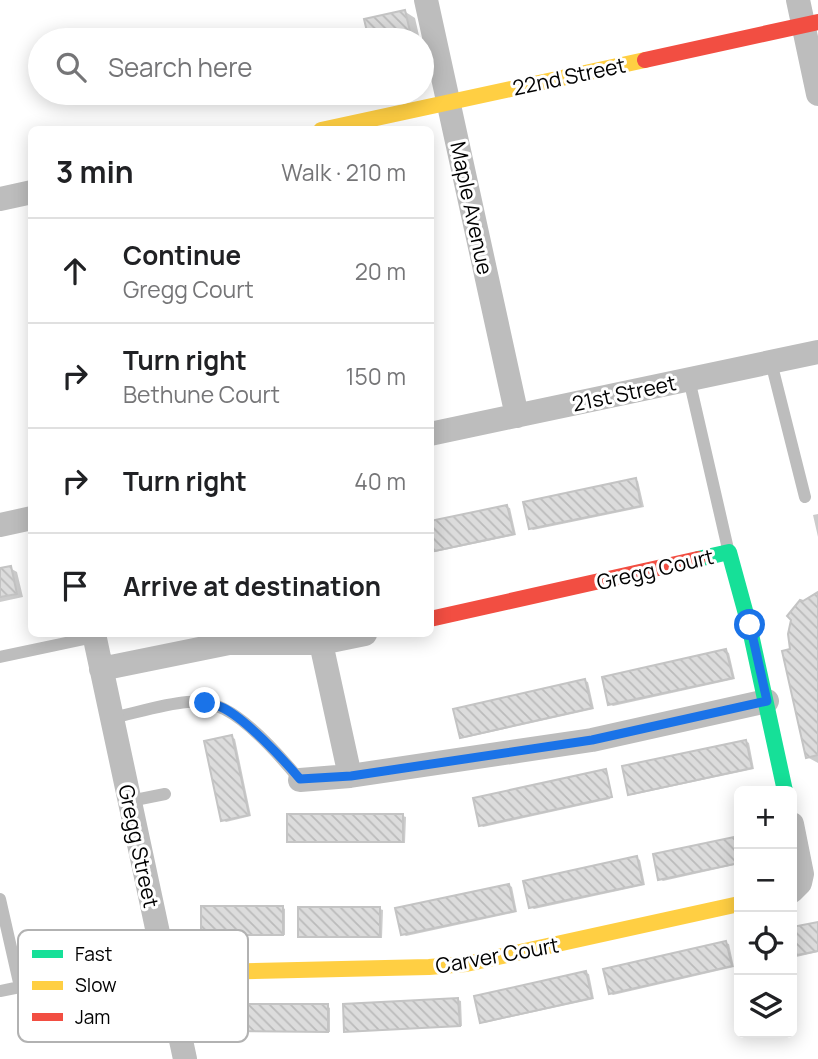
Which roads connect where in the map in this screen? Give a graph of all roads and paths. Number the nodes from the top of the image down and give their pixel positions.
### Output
1 (426, 0) edge
2 (798, 0) edge
3 (811, 24) edge
4 (432, 28) edge
5 (434, 35) edge
6 (818, 94) edge
7 (449, 102) junction
8 (339, 126) edge
9 (28, 193) edge
10 (0, 198) edge
11 (818, 352) edge
12 (771, 362) junction
13 (689, 379) junction
14 (517, 416) junction
15 (434, 433) edge
16 (805, 497) dead end
17 (28, 520) edge
18 (0, 525) edge
19 (729, 552) junction
20 (434, 618) edge
21 (85, 637) edge
22 (94, 637) edge
23 (350, 637) edge
24 (321, 643) junction
25 (0, 657) edge
26 (101, 669) junction
27 (767, 701) junction
28 (112, 718) junction
29 (351, 776) junction
30 (300, 779) joint
31 (784, 786) edge
32 (165, 794) dead end
33 (130, 801) junction
34 (797, 849) edge
35 (797, 885) edge
36 (0, 900) edge
37 (734, 905) edge
38 (158, 930) edge
39 (248, 965) edge
40 (18, 977) edge
41 (18, 986) edge
42 (0, 991) edge

1 - 4 street, Maple Avenue
2 - 3 street
3 - 6 street
3 - 7 street, 22nd Street
5 - 7 street, Maple Avenue
7 - 8 street, 22nd Street
7 - 14 street, Maple Avenue
9 - 10 street
11 - 12 street, 21st Street
12 - 13 street, 21st Street
12 - 16 lane
13 - 14 street, 21st Street
13 - 19 lane
14 - 15 street, 21st Street
17 - 18 street
19 - 20 street, Gregg Court
19 - 27 street, Gregg Court
21 - 25 lane
22 - 26 street, Gregg Street
23 - 24 street
24 - 26 street
24 - 29 street
26 - 28 street, Gregg Street
27 - 29 street
27 - 31 street, Gregg Court
28 - 30 lane
28 - 33 street, Gregg Street
29 - 30 street
32 - 33 lane
33 - 38 street, Gregg Street
34 - 35 street
36 - 40 lane
37 - 39 street, Carver Court
41 - 42 lane

